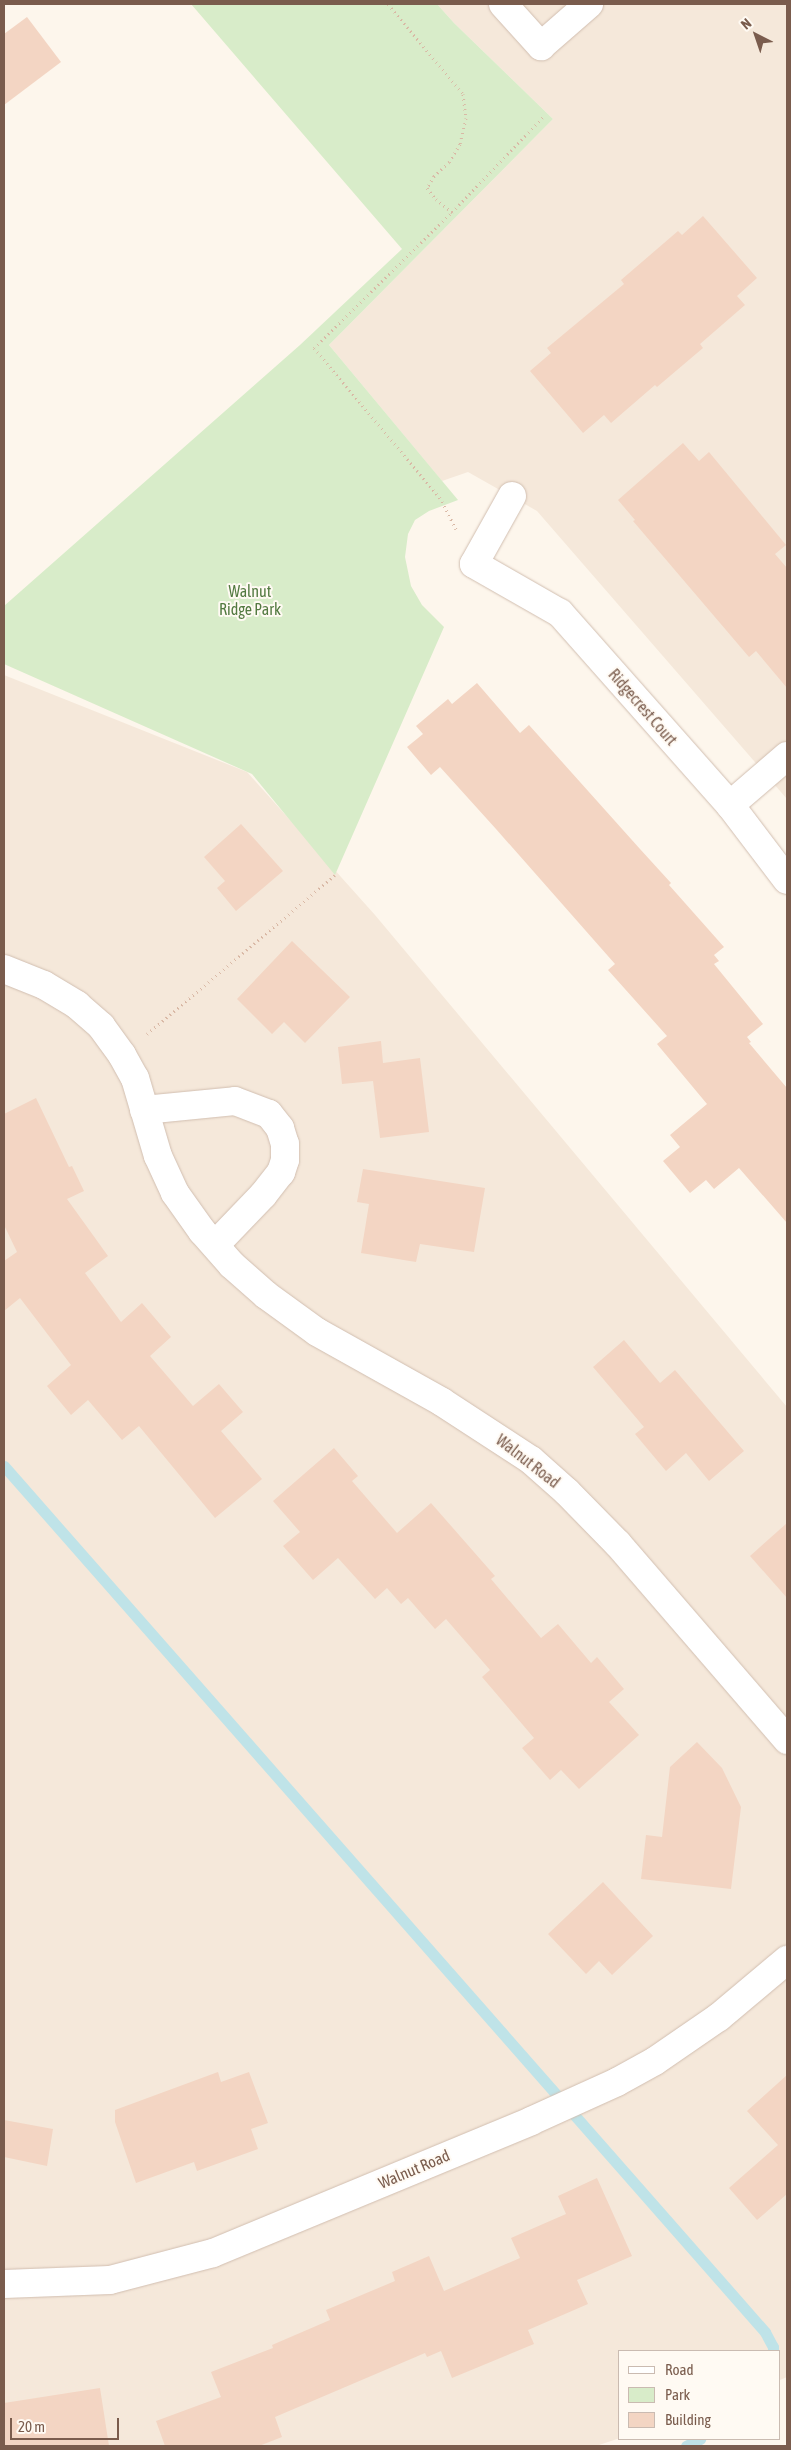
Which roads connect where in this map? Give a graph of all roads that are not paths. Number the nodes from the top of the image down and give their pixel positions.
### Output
1 (503, 4) edge
2 (589, 4) edge
3 (512, 496) dead end
4 (787, 756) edge
5 (730, 805) junction
6 (787, 880) edge
7 (4, 969) edge
8 (144, 1110) junction
9 (215, 1245) junction
10 (787, 1740) edge
11 (787, 1960) edge
12 (4, 2284) edge

1 - 2 street
3 - 5 street, Ridgecrest Court
4 - 5 street
5 - 6 street, Ridgecrest Court
7 - 8 street, Walnut Road
8 - 9 street, Walnut Road
8 - 9 street
9 - 10 street, Walnut Road
11 - 12 street, Walnut Road

